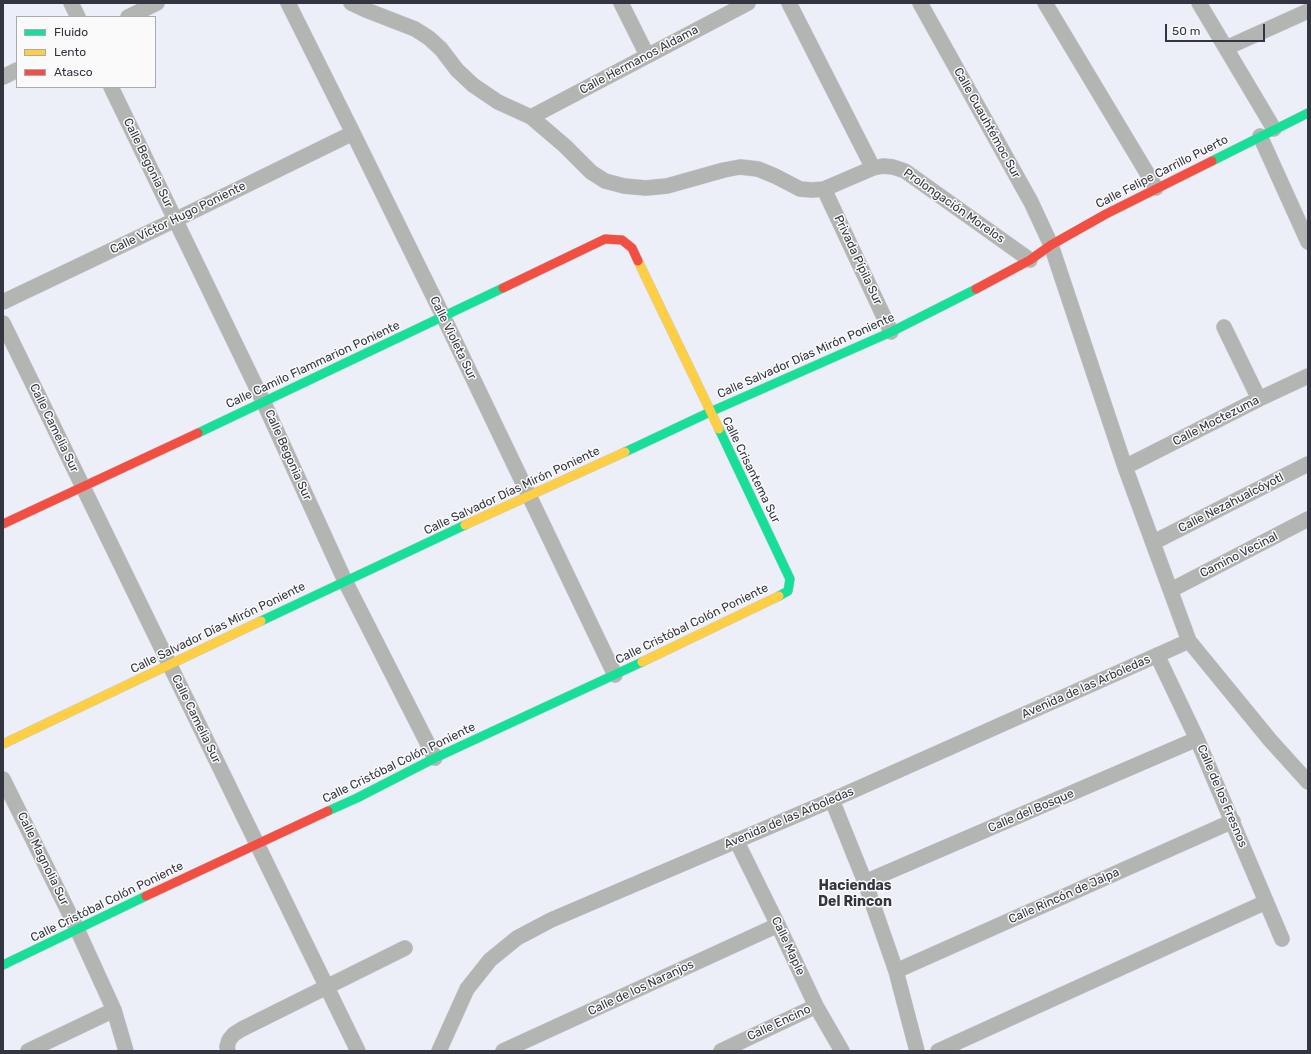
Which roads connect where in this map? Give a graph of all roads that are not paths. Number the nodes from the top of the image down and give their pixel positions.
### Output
1 (71, 3) edge
2 (157, 3) edge
3 (288, 3) edge
4 (351, 3) edge
5 (621, 3) edge
6 (748, 3) edge
7 (788, 3) edge
8 (920, 3) edge
9 (1044, 3) edge
10 (1199, 3) edge
11 (1308, 11) edge
12 (78, 16) edge
13 (130, 16) edge
14 (1226, 48) junction
15 (648, 56) junction
16 (16, 70) edge
17 (3, 77) edge
18 (111, 88) edge
19 (1308, 113) edge
20 (531, 117) junction
21 (1274, 129) junction
22 (353, 133) junction
23 (1260, 136) junction
24 (873, 168) junction
25 (1156, 188) junction
26 (824, 189) junction
27 (175, 220) junction
28 (1308, 242) edge
29 (1051, 245) junction
30 (632, 248) joint
31 (1030, 260) junction
32 (3, 302) edge
33 (443, 316) junction
34 (3, 323) edge
35 (1224, 328) dead end
36 (891, 332) junction
37 (1308, 376) edge
38 (1259, 399) junction
39 (263, 401) junction
40 (710, 412) junction
41 (1308, 464) edge
42 (1125, 466) junction
43 (82, 486) junction
44 (529, 496) junction
45 (1308, 519) edge
46 (3, 524) edge
47 (1154, 542) junction
48 (787, 572) joint
49 (345, 581) junction
50 (1170, 590) junction
51 (1189, 640) junction
52 (1157, 655) junction
53 (170, 664) junction
54 (615, 675) junction
55 (1197, 739) junction
56 (3, 744) edge
57 (434, 758) junction
58 (3, 779) edge
59 (1308, 782) edge
60 (832, 800) junction
61 (1233, 821) junction
62 (736, 840) junction
63 (256, 844) junction
64 (865, 882) junction
65 (1266, 902) junction
66 (778, 925) junction
67 (78, 929) junction
68 (1282, 939) dead end
69 (405, 948) dead end
70 (3, 965) edge
71 (896, 971) junction
72 (327, 987) junction
73 (816, 1006) junction
74 (114, 1010) junction
75 (28, 1051) edge
76 (126, 1051) edge
77 (228, 1051) edge
78 (358, 1051) edge
79 (439, 1051) edge
80 (503, 1051) edge
81 (720, 1051) edge
82 (842, 1051) edge
83 (917, 1051) edge
84 (938, 1051) edge

1 - 12 street
2 - 13 street
3 - 22 street, Calle Violeta Sur
4 - 20 street
5 - 15 street
6 - 15 street, Calle Hermanos Aldama
7 - 24 street
8 - 29 street, Calle Cuauhtémoc Sur
9 - 25 street
10 - 14 street
11 - 14 street
14 - 21 street
15 - 20 street, Calle Hermanos Aldama
16 - 17 street
18 - 27 street, Calle Begonia Sur
19 - 21 street, Calle Felipe Carrillo Puerto
20 - 26 street
21 - 23 street, Calle Felipe Carrillo Puerto
22 - 27 street, Calle Víctor Hugo Poniente
22 - 33 street, Calle Violeta Sur
23 - 25 street, Calle Felipe Carrillo Puerto
23 - 28 street
24 - 26 street
24 - 31 street, Prolongación Morelos
25 - 29 street, Calle Felipe Carrillo Puerto
26 - 36 street, Privada Pípila Sur
27 - 32 street, Calle Víctor Hugo Poniente
27 - 39 street, Calle Begonia Sur
29 - 31 street, Calle Felipe Carrillo Puerto
29 - 42 street, Calle Cuauhtémoc Sur
30 - 33 street, Calle Camilo Flammarion Poniente
30 - 40 street, Calle Crisantema Sur
31 - 36 street, Calle Salvador Días Mirón Poniente
33 - 39 street, Calle Camilo Flammarion Poniente
33 - 44 street, Calle Violeta Sur
34 - 43 street, Calle Camelia Sur
35 - 38 street
36 - 40 street, Calle Salvador Días Mirón Poniente
37 - 38 street, Calle Moctezuma
38 - 42 street, Calle Moctezuma
39 - 43 street, Calle Camilo Flammarion Poniente
39 - 49 street, Calle Begonia Sur
40 - 44 street, Calle Salvador Días Mirón Poniente
40 - 48 street, Calle Crisantema Sur
41 - 47 street, Calle Nezahualcóyotl
42 - 47 street, Calle Cuauhtémoc Sur
43 - 46 street, Calle Camilo Flammarion Poniente
43 - 53 street, Calle Camelia Sur
44 - 49 street, Calle Salvador Días Mirón Poniente
44 - 54 street, Calle Violeta Sur
45 - 50 street, Camino Vecinal
47 - 50 street, Calle Cuauhtémoc Sur
48 - 54 street, Calle Cristóbal Colón Poniente
49 - 53 street, Calle Salvador Días Mirón Poniente
49 - 57 street, Calle Begonia Sur
50 - 51 street, Calle Cuauhtémoc Sur
51 - 52 street, Avenida de las Arboledas
51 - 59 street, Calle Cuauhtémoc Sur
52 - 55 street, Calle de los Fresnos
52 - 60 street, Avenida de las Arboledas
53 - 56 street, Calle Salvador Días Mirón Poniente
53 - 63 street, Calle Camelia Sur
54 - 57 street, Calle Cristóbal Colón Poniente
55 - 61 street, Calle de los Fresnos
55 - 64 street, Calle del Bosque
57 - 63 street, Calle Cristóbal Colón Poniente
58 - 67 street, Calle Magnolia Sur
60 - 62 street, Avenida de las Arboledas
60 - 64 street
61 - 65 street, Calle de los Fresnos
61 - 71 street, Calle Rincón de Jalpa
62 - 66 street, Calle Maple
62 - 79 street, Avenida de las Arboledas
63 - 67 street, Calle Cristóbal Colón Poniente
63 - 72 street, Calle Camelia Sur
64 - 71 street
65 - 68 street, Calle de los Fresnos
65 - 84 street
66 - 73 street, Calle Maple
66 - 80 street, Calle de los Naranjos
67 - 70 street, Calle Cristóbal Colón Poniente
67 - 74 street, Calle Magnolia Sur
69 - 72 street
71 - 83 street
72 - 77 street
72 - 78 street, Calle Camelia Sur
73 - 81 street, Calle Encino
73 - 82 street, Calle Maple
74 - 75 street
74 - 76 street, Calle Magnolia Sur

